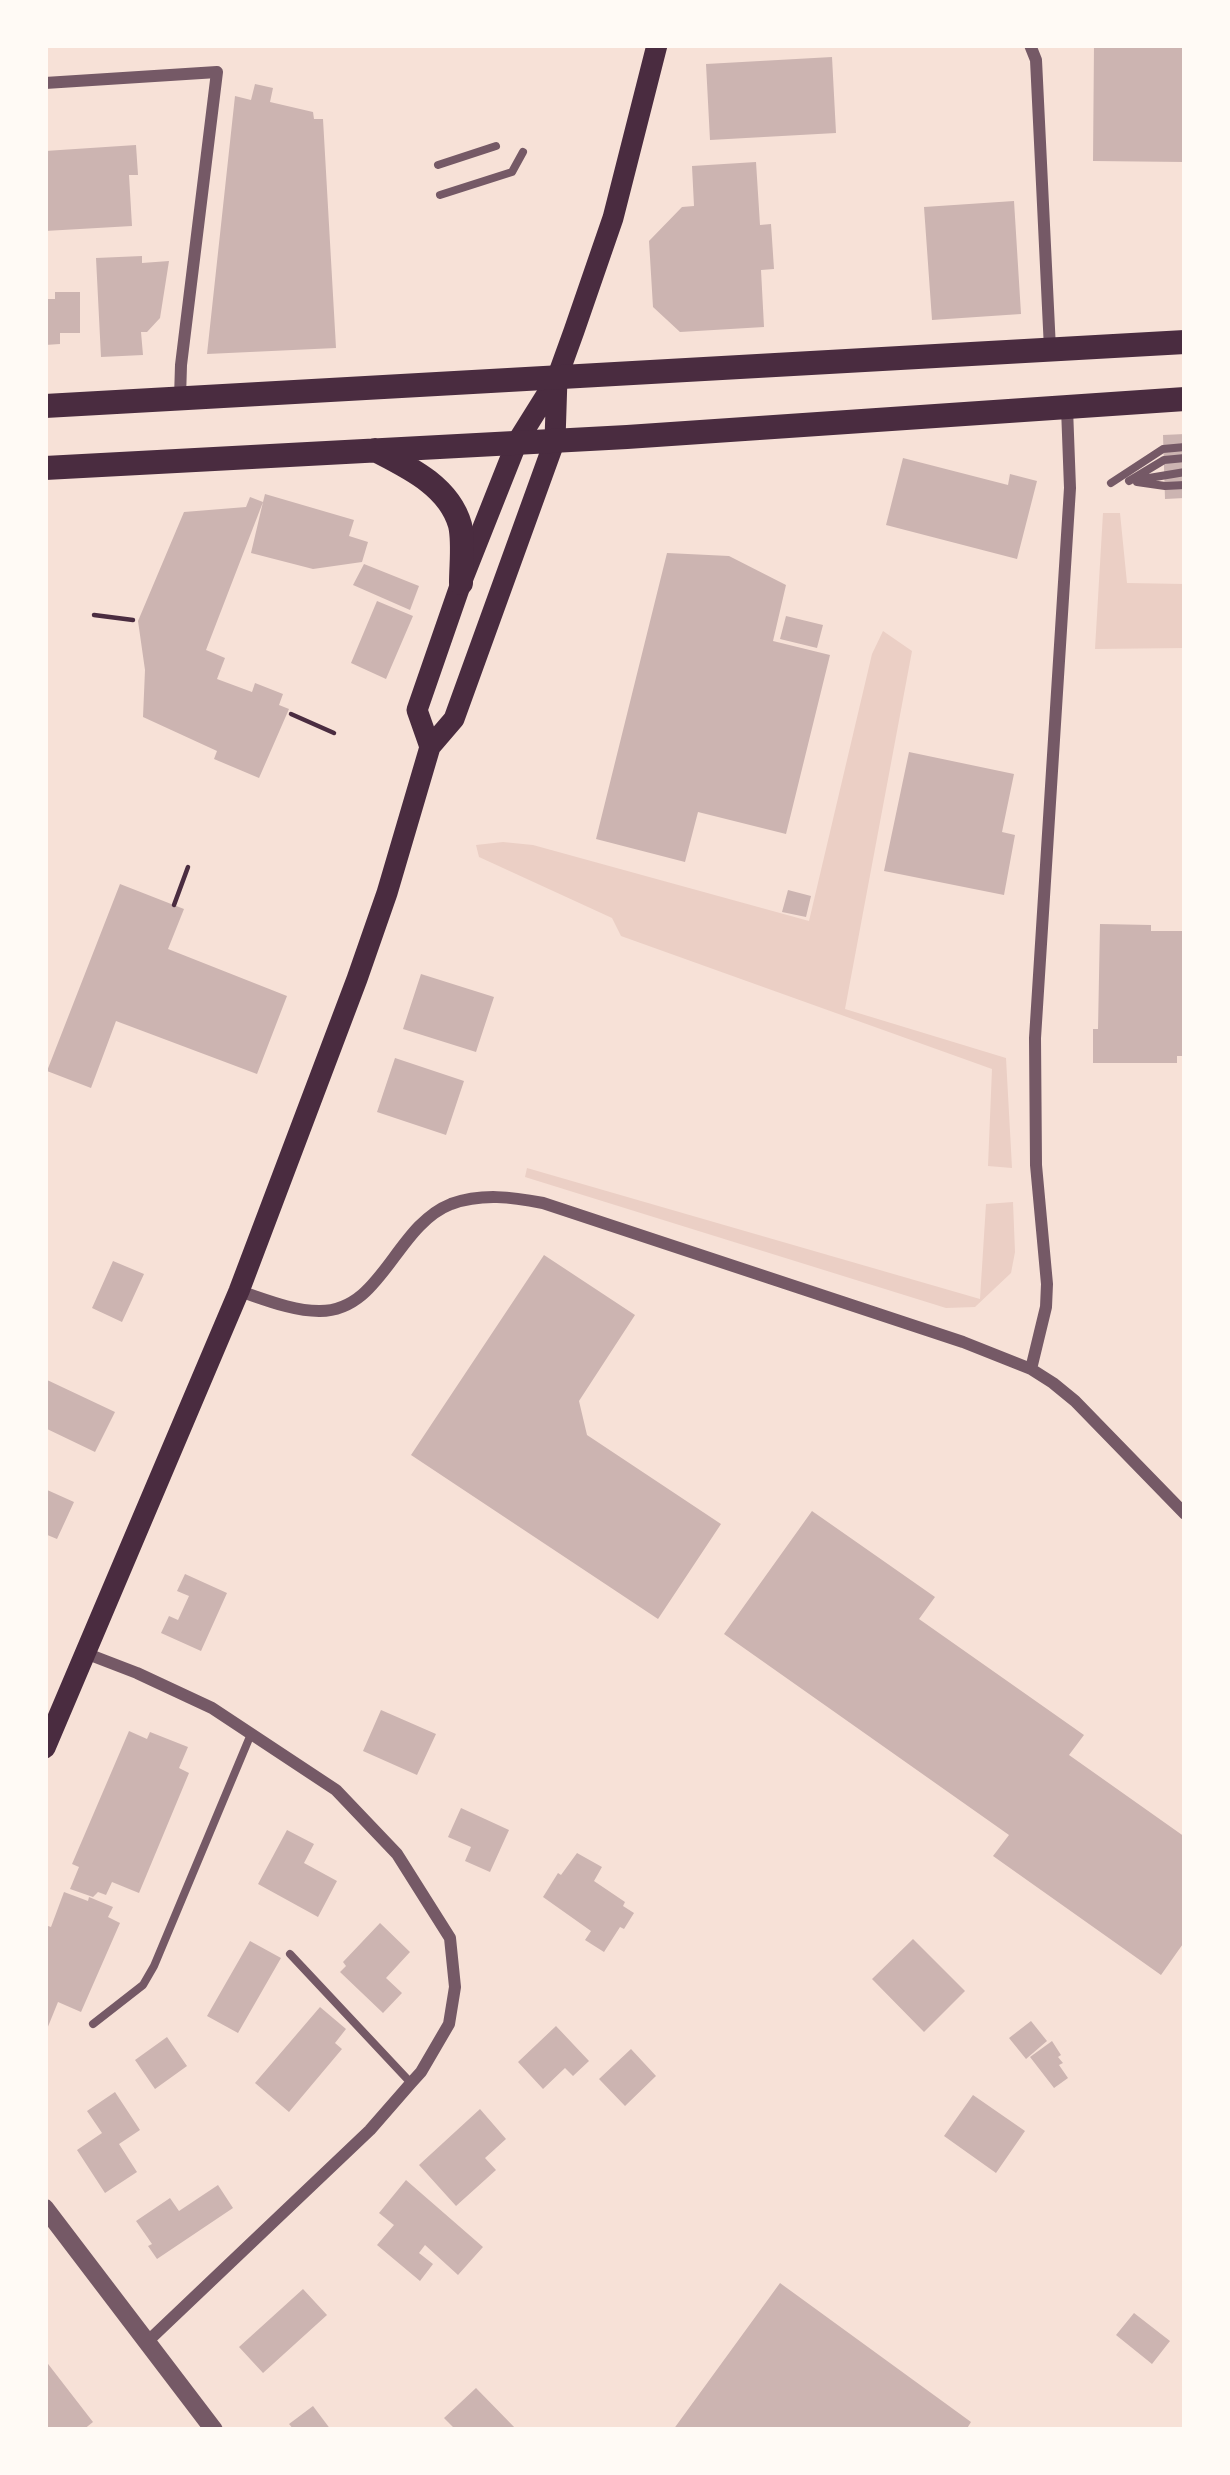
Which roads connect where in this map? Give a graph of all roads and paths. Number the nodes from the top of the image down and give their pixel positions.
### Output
1 (657, 45) edge
2 (1030, 45) edge
3 (45, 83) edge
4 (496, 146) dead end
5 (524, 152) dead end
6 (438, 165) dead end
7 (440, 194) dead end
8 (1185, 342) edge
9 (1051, 350) junction
10 (557, 378) junction
11 (180, 399) junction
12 (1185, 399) edge
13 (45, 406) edge
14 (1066, 406) junction
15 (555, 440) junction
16 (517, 442) junction
17 (1185, 447) edge
18 (373, 449) junction
19 (1185, 458) edge
20 (45, 468) edge
21 (1185, 472) edge
22 (1130, 482) junction
23 (1111, 483) dead end
24 (1185, 484) edge
25 (461, 583) junction
26 (94, 615) dead end
27 (133, 620) dead end
28 (291, 714) dead end
29 (334, 733) dead end
30 (430, 747) junction
31 (188, 867) dead end
32 (174, 905) dead end
33 (238, 1291) junction
34 (1031, 1369) junction
35 (1185, 1514) edge
36 (85, 1653) junction
37 (251, 1734) junction
38 (45, 1748) edge
39 (290, 1954) dead end
40 (93, 2024) dead end
41 (411, 2083) junction
42 (45, 2208) edge
43 (147, 2342) junction
44 (214, 2430) edge

1 - 10 main road
2 - 9 street
3 - 11 street
4 - 6 lane
5 - 7 lane
8 - 9 highway
9 - 10 highway
10 - 11 highway
10 - 15 main road
10 - 16 main road
11 - 13 highway
12 - 14 highway
14 - 15 highway
14 - 34 street
15 - 16 highway
15 - 30 main road
16 - 18 highway
16 - 25 main road
17 - 23 lane
18 - 20 highway
18 - 25 highway
19 - 22 lane
21 - 22 lane
22 - 24 lane
25 - 30 main road
26 - 27 path
28 - 29 path
30 - 33 main road
31 - 32 path
33 - 34 street
33 - 36 main road
34 - 35 street
36 - 37 street
36 - 38 main road
37 - 40 lane
37 - 41 street
39 - 41 lane
41 - 43 street
42 - 43 street
43 - 44 street

